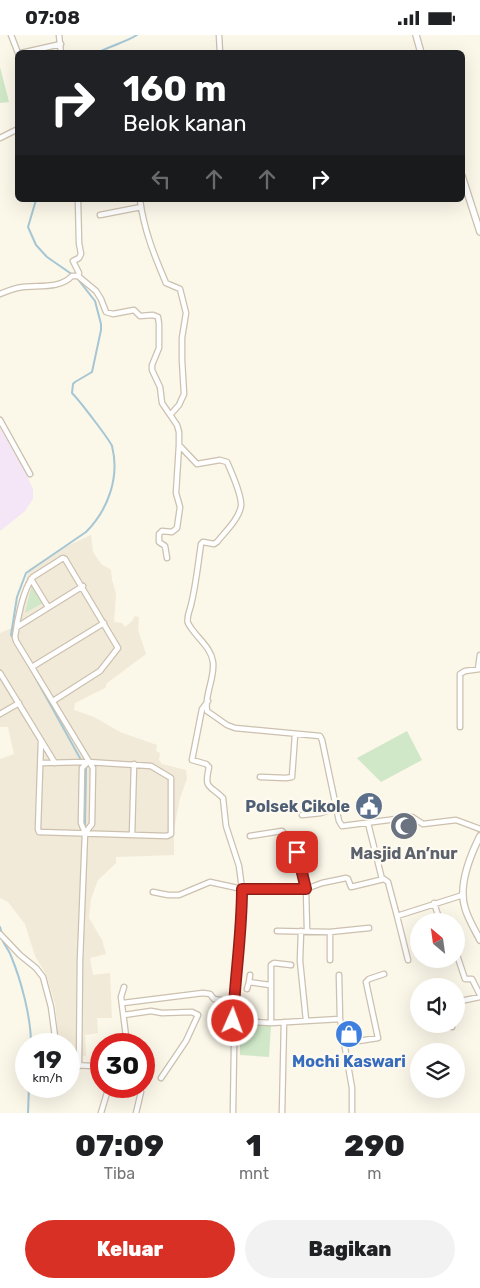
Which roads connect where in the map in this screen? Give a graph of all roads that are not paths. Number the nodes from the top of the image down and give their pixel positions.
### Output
1 (11, 35) edge
2 (59, 35) edge
3 (219, 35) edge
4 (416, 35) edge
5 (61, 44) junction
6 (18, 50) edge
7 (34, 50) edge
8 (61, 50) edge
9 (220, 50) edge
10 (420, 50) edge
11 (15, 130) edge
12 (0, 138) edge
13 (465, 188) edge
14 (78, 202) edge
15 (140, 202) edge
16 (141, 207) junction
17 (100, 215) dead end
18 (479, 228) edge
19 (78, 276) junction
20 (0, 294) edge
21 (171, 414) junction
22 (0, 420) edge
23 (179, 445) junction
24 (30, 474) dead end
25 (167, 558) dead end
26 (31, 579) junction
27 (83, 586) junction
28 (48, 607) junction
29 (104, 623) junction
30 (17, 627) junction
31 (480, 655) edge
32 (32, 667) junction
33 (479, 669) edge
34 (0, 673) edge
35 (53, 701) junction
36 (208, 701) junction
37 (19, 703) junction
38 (0, 714) edge
39 (460, 727) dead end
40 (295, 735) junction
41 (42, 741) junction
42 (88, 762) junction
43 (41, 763) junction
44 (55, 763) junction
45 (134, 764) junction
46 (260, 777) dead end
47 (336, 808) junction
48 (302, 815) dead end
49 (368, 823) junction
50 (480, 829) edge
51 (86, 833) junction
52 (132, 835) junction
53 (250, 836) dead end
54 (480, 836) edge
55 (382, 879) junction
56 (242, 889) junction
57 (306, 889) junction
58 (153, 892) dead end
59 (463, 895) junction
60 (434, 903) junction
61 (437, 913) edge
62 (397, 915) junction
63 (369, 928) dead end
64 (277, 931) dead end
65 (304, 931) junction
66 (330, 932) junction
67 (0, 934) edge
68 (480, 940) edge
69 (330, 960) dead end
70 (408, 960) dead end
71 (291, 965) dead end
72 (461, 968) edge
73 (384, 974) dead end
74 (250, 975) dead end
75 (339, 975) dead end
76 (249, 982) junction
77 (270, 985) junction
78 (124, 987) dead end
79 (247, 989) dead end
80 (480, 996) edge
81 (465, 1000) edge
82 (234, 1002) junction
83 (122, 1003) junction
84 (124, 1015) junction
85 (340, 1019) junction
86 (306, 1020) junction
87 (233, 1021) junction
88 (284, 1022) junction
89 (271, 1023) junction
90 (55, 1033) edge
91 (79, 1033) edge
92 (125, 1033) edge
93 (345, 1043) junction
94 (161, 1078) dead end
95 (105, 1098) edge
96 (140, 1098) edge
97 (101, 1113) edge
98 (136, 1113) edge
99 (233, 1113) edge
100 (282, 1113) edge
101 (352, 1113) edge

1 - 6 street
2 - 5 street
3 - 9 street
4 - 10 street
5 - 7 street
5 - 8 street
11 - 12 street
13 - 18 street
14 - 19 street
15 - 16 street
16 - 17 street
16 - 21 street
19 - 20 street
19 - 21 street
21 - 23 street
22 - 24 street
23 - 25 street
23 - 36 street
26 - 27 street
26 - 28 street
26 - 30 street
27 - 28 street
27 - 29 street
28 - 30 street
29 - 32 street
29 - 35 street
30 - 32 street
31 - 33 street
32 - 35 street
33 - 39 street
34 - 37 street
35 - 42 street
36 - 40 street
36 - 56 street
37 - 38 street
37 - 41 street
40 - 46 street
40 - 47 street
41 - 43 street
41 - 44 street
42 - 44 street
42 - 45 street
42 - 51 street
42 - 51 street
43 - 44 street
43 - 51 street
45 - 52 street
45 - 52 street
47 - 48 street
47 - 49 street
49 - 50 street
49 - 55 street
51 - 52 street
51 - 91 street
53 - 57 street
54 - 59 street
55 - 57 street
55 - 62 street
56 - 57 street
56 - 58 street
56 - 82 street
57 - 65 street
59 - 60 street
59 - 68 street
60 - 61 street
60 - 62 street
62 - 70 street
63 - 66 street
64 - 65 street
65 - 66 street
65 - 86 street
66 - 69 street
67 - 90 street
71 - 77 street
72 - 80 street
73 - 93 street
74 - 76 street
75 - 85 street
76 - 77 street
76 - 79 street
77 - 89 street
78 - 83 street
80 - 81 street
82 - 83 street
82 - 87 street
83 - 84 street
84 - 92 street
84 - 94 street
85 - 86 street
85 - 93 street
86 - 88 street
87 - 89 street
87 - 99 street
88 - 89 street
88 - 100 street
93 - 101 street
95 - 97 street
96 - 98 street

